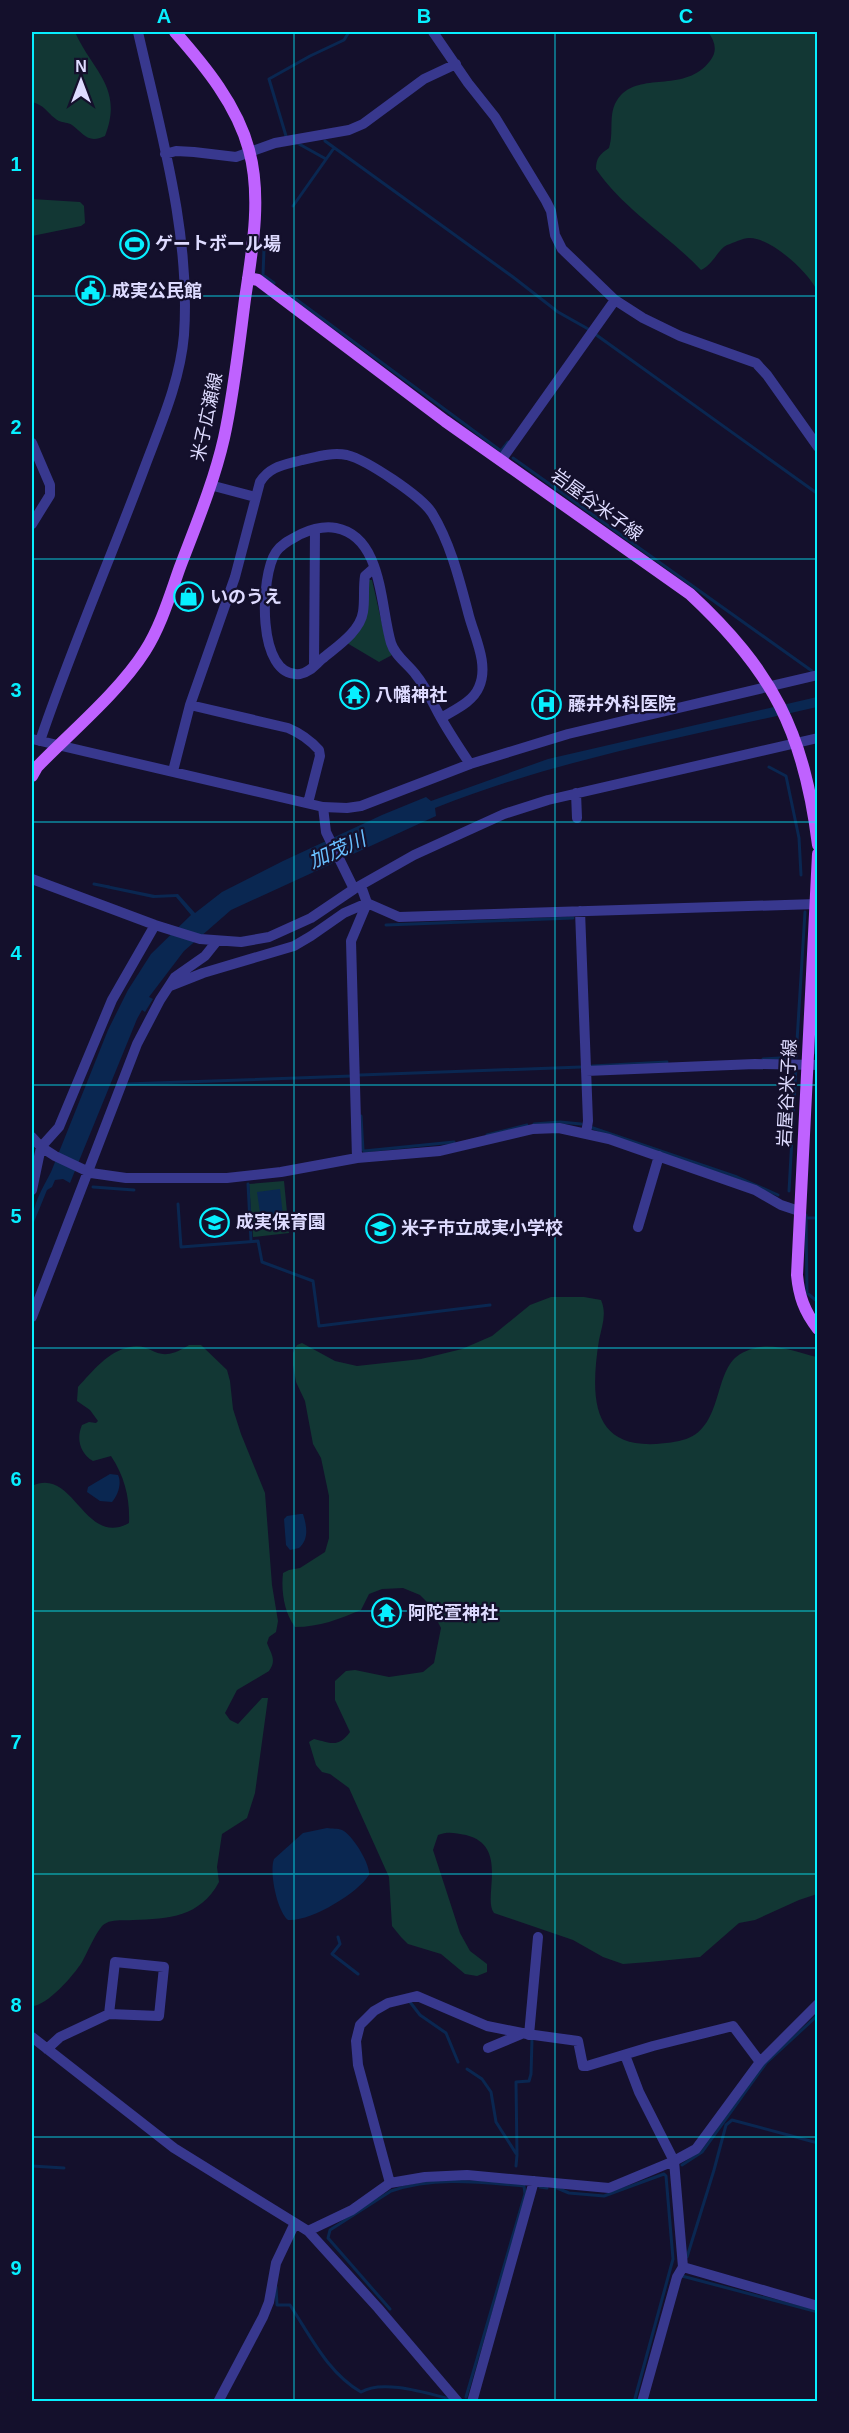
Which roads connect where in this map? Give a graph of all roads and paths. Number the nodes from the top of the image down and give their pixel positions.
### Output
1 (138, 32) edge
2 (175, 32) edge
3 (433, 32) edge
4 (456, 64) junction
5 (250, 152) junction
6 (165, 154) junction
7 (248, 278) junction
8 (615, 300) junction
9 (32, 443) edge
10 (818, 447) edge
11 (502, 459) junction
12 (210, 485) junction
13 (255, 497) junction
14 (32, 524) edge
15 (315, 529) junction
16 (374, 568) junction
17 (314, 665) junction
18 (818, 675) edge
19 (773, 689) junction
20 (190, 705) junction
21 (441, 718) junction
22 (818, 738) edge
23 (36, 740) edge
24 (796, 742) junction
25 (58, 746) junction
26 (470, 764) junction
27 (173, 771) junction
28 (32, 776) edge
29 (576, 793) junction
30 (308, 803) junction
31 (323, 807) junction
32 (577, 818) dead end
33 (818, 845) edge
34 (818, 854) edge
35 (32, 879) edge
36 (355, 885) junction
37 (367, 903) junction
38 (816, 904) junction
39 (580, 911) junction
40 (159, 927) junction
41 (217, 942) junction
42 (169, 987) junction
43 (812, 1064) edge
44 (586, 1071) junction
45 (586, 1133) junction
46 (32, 1137) edge
47 (41, 1147) junction
48 (659, 1156) junction
49 (357, 1158) junction
50 (81, 1169) junction
51 (32, 1190) edge
52 (799, 1211) junction
53 (638, 1227) dead end
54 (32, 1317) edge
55 (818, 1329) edge
56 (538, 1937) dead end
57 (818, 2004) edge
58 (109, 2014) junction
59 (527, 2034) junction
60 (32, 2037) edge
61 (488, 2048) dead end
62 (47, 2049) junction
63 (625, 2055) junction
64 (760, 2062) junction
65 (674, 2161) junction
66 (534, 2181) junction
67 (390, 2184) junction
68 (295, 2223) junction
69 (308, 2231) junction
70 (683, 2267) junction
71 (818, 2306) edge
72 (218, 2402) edge
73 (459, 2402) edge
74 (472, 2402) edge
75 (642, 2402) edge

1 - 6 street
2 - 5 main road, 米子広瀬線
3 - 4 street
4 - 5 street
4 - 8 street
5 - 6 street
5 - 7 main road, 米子広瀬線
6 - 23 street
7 - 11 main road, 岩屋谷米子線
7 - 12 main road, 米子広瀬線
8 - 10 street
8 - 11 street
9 - 14 street
11 - 19 main road, 岩屋谷米子線
12 - 13 street
12 - 25 main road, 米子広瀬線
13 - 20 street
13 - 21 street
15 - 16 street
15 - 17 street
15 - 17 street
16 - 17 street
16 - 21 street
18 - 19 street
19 - 24 main road, 岩屋谷米子線
19 - 26 street
20 - 27 street
20 - 30 street
21 - 26 street
22 - 24 street
23 - 25 street
24 - 29 street
24 - 33 main road, 岩屋谷米子線
25 - 27 street
25 - 28 main road, 米子広瀬線
26 - 31 street
27 - 30 street
29 - 32 street
29 - 36 street
30 - 31 street
31 - 36 street
34 - 38 main road, 岩屋谷米子線
35 - 40 street
36 - 37 street
36 - 41 street
37 - 39 street
37 - 42 street
37 - 49 street
38 - 39 street
38 - 43 main road, 岩屋谷米子線
39 - 44 street
40 - 41 street
40 - 47 street
41 - 42 street
42 - 50 street
43 - 44 street
43 - 52 main road, 岩屋谷米子線
44 - 45 street
45 - 48 street
45 - 49 street
46 - 47 street
47 - 50 street
47 - 51 street
48 - 52 street
48 - 53 street
49 - 50 street
50 - 54 street
52 - 55 main road, 岩屋谷米子線
56 - 59 street
57 - 64 street
58 - 58 street
58 - 62 street
59 - 61 street
59 - 63 street
59 - 67 street
60 - 62 street
62 - 68 street
63 - 64 street
63 - 65 street
64 - 65 street
65 - 66 street
65 - 70 street
66 - 67 street
66 - 74 street
67 - 69 street
68 - 69 street
68 - 72 street
69 - 73 street
70 - 71 street
70 - 75 street

